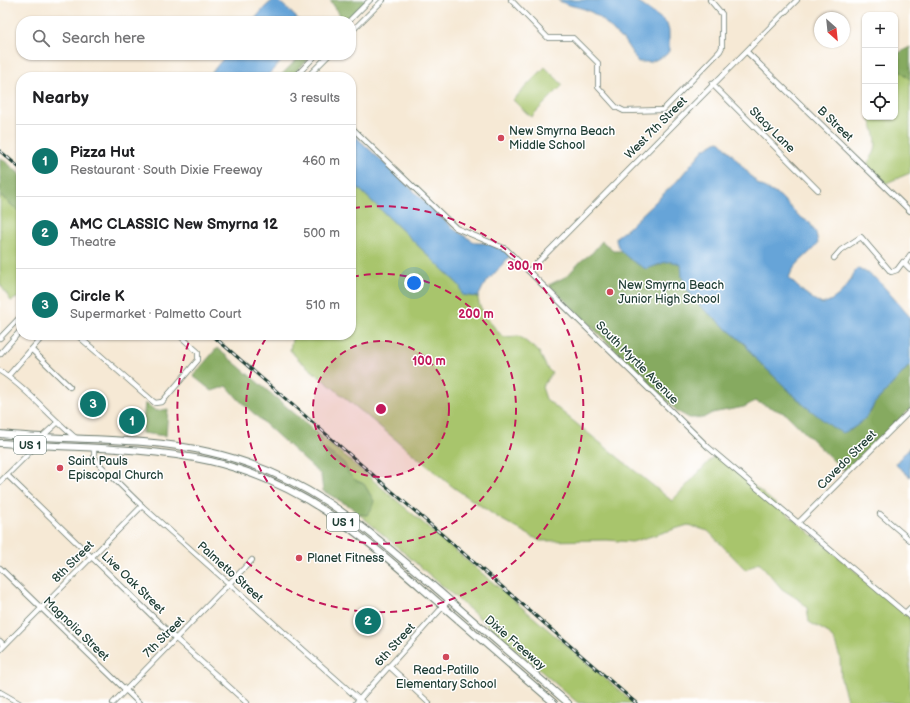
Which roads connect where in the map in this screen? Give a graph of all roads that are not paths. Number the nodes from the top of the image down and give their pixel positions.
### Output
1 (370, 0) edge
2 (383, 0) edge
3 (511, 0) edge
4 (710, 0) edge
5 (797, 0) edge
6 (354, 16) edge
7 (356, 27) edge
8 (747, 52) junction
9 (311, 60) edge
10 (324, 60) edge
11 (300, 72) edge
12 (312, 72) edge
13 (712, 84) junction
14 (356, 133) edge
15 (818, 190) dead end
16 (910, 211) edge
17 (910, 255) edge
18 (834, 258) dead end
19 (905, 263) junction
20 (910, 269) edge
21 (530, 270) junction
22 (16, 321) edge
23 (16, 336) edge
24 (0, 338) edge
25 (40, 340) edge
26 (83, 340) edge
27 (185, 340) edge
28 (32, 350) junction
29 (0, 354) edge
30 (0, 371) edge
31 (8, 376) junction
32 (70, 387) dead end
33 (910, 411) edge
34 (57, 423) junction
35 (0, 434) edge
36 (43, 436) junction
37 (76, 438) junction
38 (93, 439) junction
39 (112, 440) junction
40 (0, 443) edge
41 (36, 446) junction
42 (78, 448) junction
43 (94, 449) junction
44 (197, 449) junction
45 (228, 456) junction
46 (195, 458) junction
47 (226, 466) junction
48 (7, 475) junction
49 (0, 482) edge
50 (316, 494) junction
51 (310, 501) junction
52 (142, 506) junction
53 (880, 514) dead end
54 (798, 523) junction
55 (910, 540) edge
56 (384, 544) junction
57 (379, 551) junction
58 (92, 558) junction
59 (252, 560) dead end
60 (0, 568) edge
61 (230, 585) junction
62 (449, 600) junction
63 (443, 606) junction
64 (40, 608) junction
65 (910, 608) edge
66 (905, 613) junction
67 (910, 617) edge
68 (176, 639) junction
69 (0, 641) edge
70 (4, 645) junction
71 (0, 650) edge
72 (389, 666) junction
73 (542, 681) junction
74 (537, 688) junction
75 (126, 690) junction
76 (0, 692) edge
77 (360, 702) edge
78 (19, 703) edge
79 (113, 703) edge
80 (139, 703) edge
81 (247, 703) edge
82 (429, 703) edge
83 (554, 703) edge
84 (568, 703) edge

1 - 6 street
2 - 7 street
3 - 4 street
5 - 8 street, West 7th Street
8 - 13 street, West 7th Street
8 - 16 street, B Street
9 - 11 street
10 - 12 street
13 - 15 street, Stacy Lane
13 - 21 street, West 7th Street
14 - 21 street, South Myrtle Avenue
17 - 19 street
18 - 19 street
19 - 20 street
21 - 54 street, South Myrtle Avenue
22 - 24 street
23 - 29 street
25 - 28 street
26 - 27 street
28 - 31 street
28 - 32 street
30 - 31 street
31 - 34 street
33 - 54 street, Cavedo Street
34 - 36 street
34 - 37 street
35 - 36 main road, US 1
36 - 37 main road, US 1
37 - 38 main road, US 1
38 - 39 main road, US 1
38 - 42 main road
39 - 43 main road
39 - 44 main road, US 1
40 - 41 main road, US 1
41 - 42 main road, US 1
41 - 48 street
42 - 43 main road, US 1
43 - 46 main road, US 1
43 - 52 street, Palmetto Street
44 - 45 main road, US 1
44 - 46 street
45 - 47 street
45 - 50 main road, US 1
46 - 47 main road, US 1
47 - 51 main road, US 1
48 - 49 street
48 - 58 street, Live Oak Street
50 - 51 street
50 - 56 main road, US 1
51 - 57 main road, US 1
52 - 58 street, 8th Street
52 - 61 street, Palmetto Street
53 - 55 street
54 - 66 street, South Myrtle Avenue
56 - 57 street
56 - 62 main road, US 1
57 - 63 main road, US 1
58 - 64 street, 8th Street
58 - 68 street, Live Oak Street
59 - 61 street, 7th Street
60 - 64 street, Magnolia Street
61 - 68 street, 7th Street
61 - 77 street, Palmetto Street
62 - 63 street, 6th Street
62 - 73 main road, Dixie Freeway / US 1
63 - 72 street, 6th Street
63 - 74 main road, Dixie Freeway / US 1
64 - 70 street, 8th Street
64 - 75 street, Magnolia Street
65 - 66 street
66 - 67 street, South Myrtle Avenue
68 - 75 street, 7th Street
68 - 81 street, Live Oak Street
69 - 70 street
70 - 71 street, 8th Street
72 - 77 street, 6th Street
72 - 82 street
73 - 74 street
73 - 84 main road, Dixie Freeway / US 1
74 - 83 main road, Dixie Freeway / US 1
75 - 79 street, 7th Street
75 - 80 street, Magnolia Street
76 - 78 street

